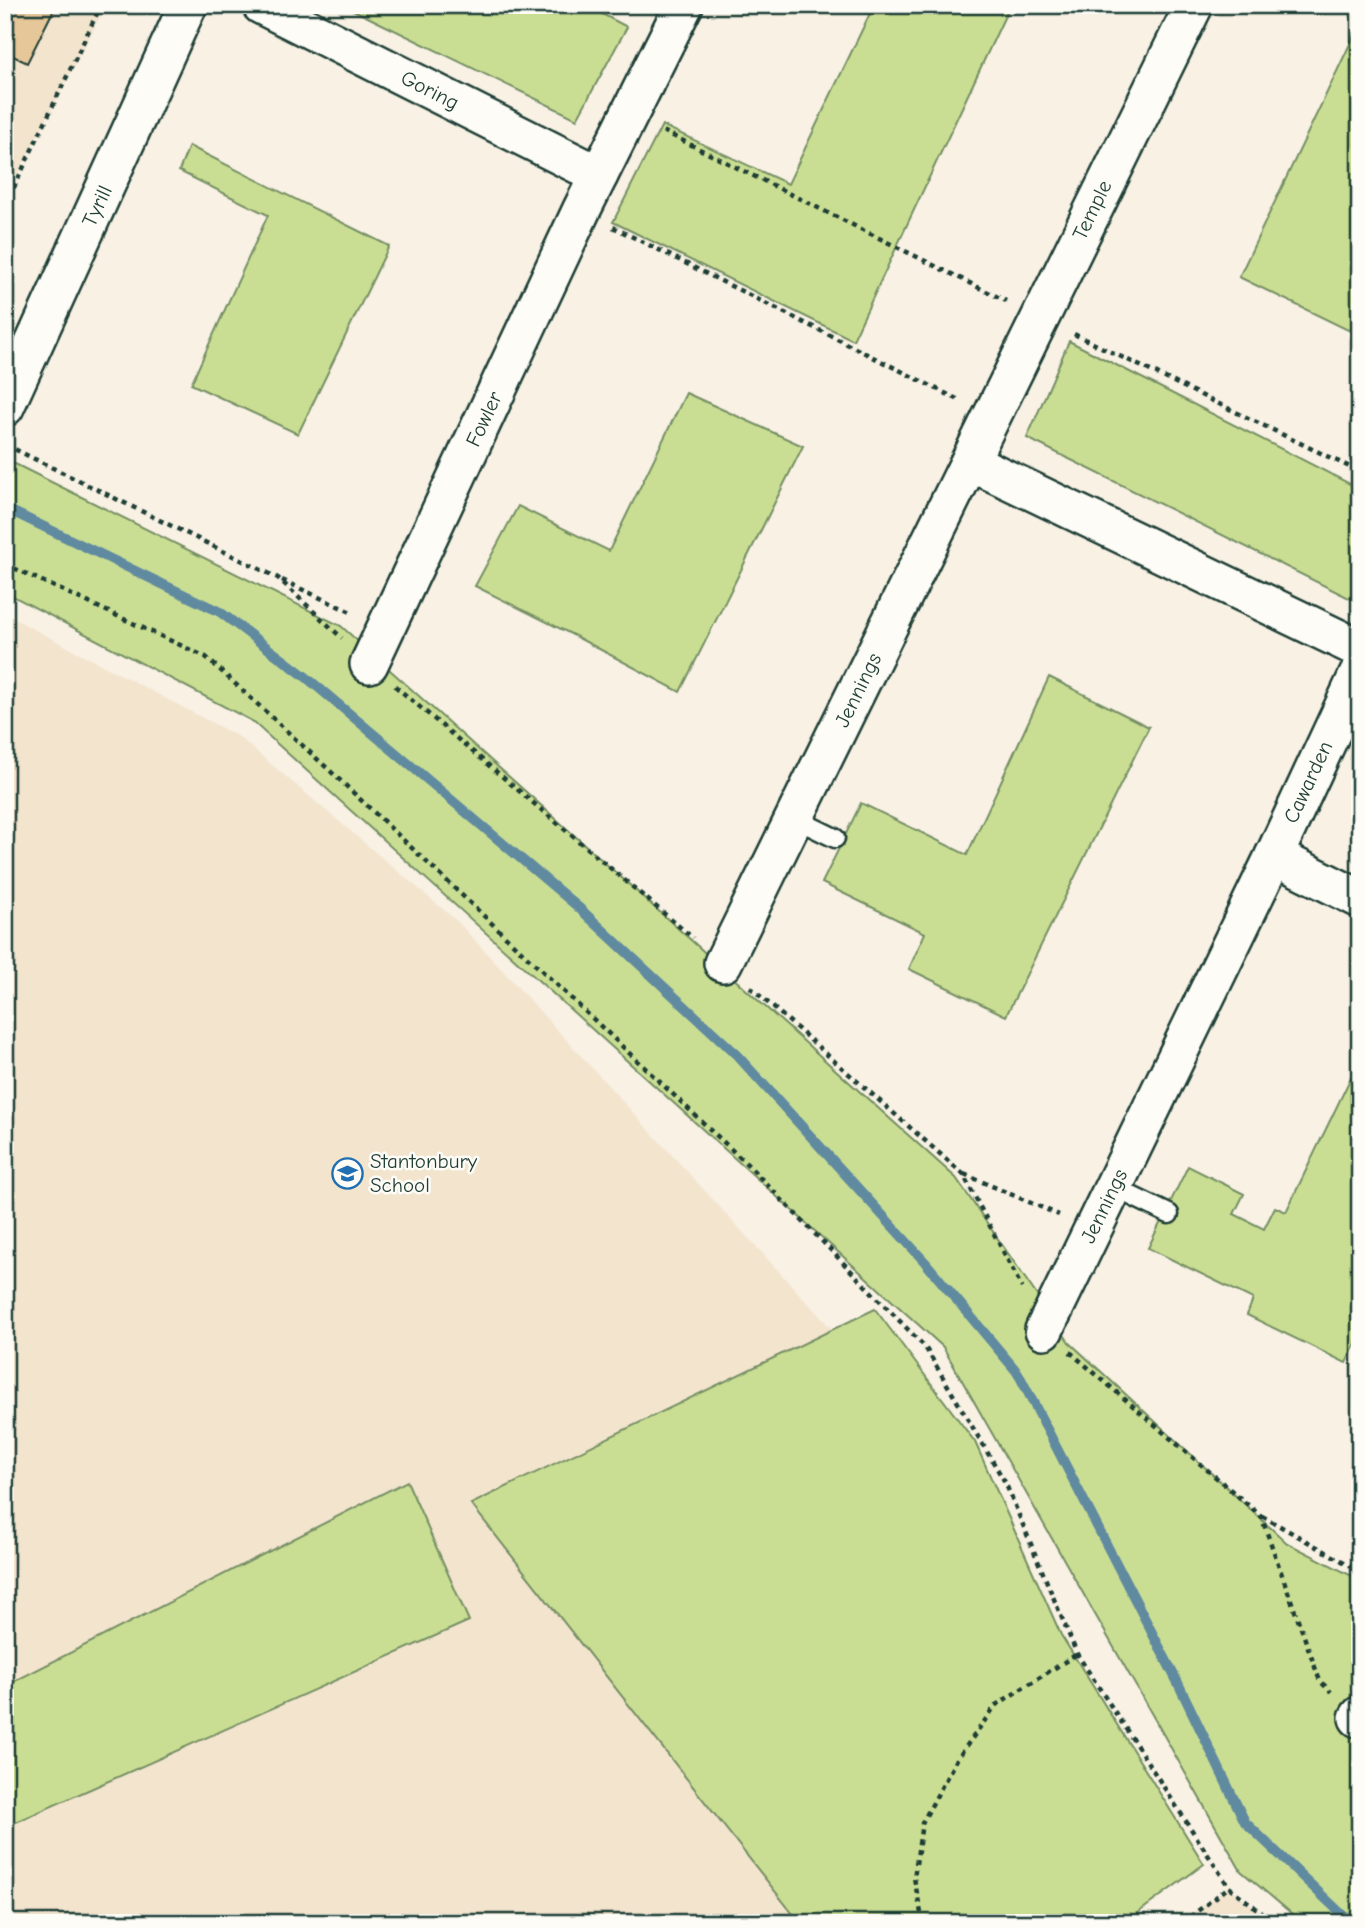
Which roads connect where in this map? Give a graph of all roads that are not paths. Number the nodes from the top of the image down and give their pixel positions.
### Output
1 (188, 5) edge
2 (261, 5) edge
3 (684, 5) edge
4 (1194, 5) edge
5 (599, 175) junction
6 (5, 407) edge
7 (992, 416) joint
8 (971, 462) junction
9 (1360, 649) edge
10 (369, 664) road end
11 (1360, 671) edge
12 (794, 818) junction
13 (835, 838) dead end
14 (1274, 856) junction
15 (1360, 899) edge
16 (723, 963) road end
17 (1113, 1187) junction
18 (1169, 1214) dead end
19 (1044, 1330) road end

1 - 6 street, Tyrill
2 - 5 street, Goring
3 - 5 street
4 - 7 street, Temple
5 - 10 street, Fowler
7 - 8 street, Jennings
8 - 9 street
8 - 12 street, Jennings
11 - 14 street, Cawarden
12 - 13 lane
12 - 16 street, Jennings
14 - 15 street
14 - 17 street, Jennings
17 - 18 lane
17 - 19 street, Jennings

